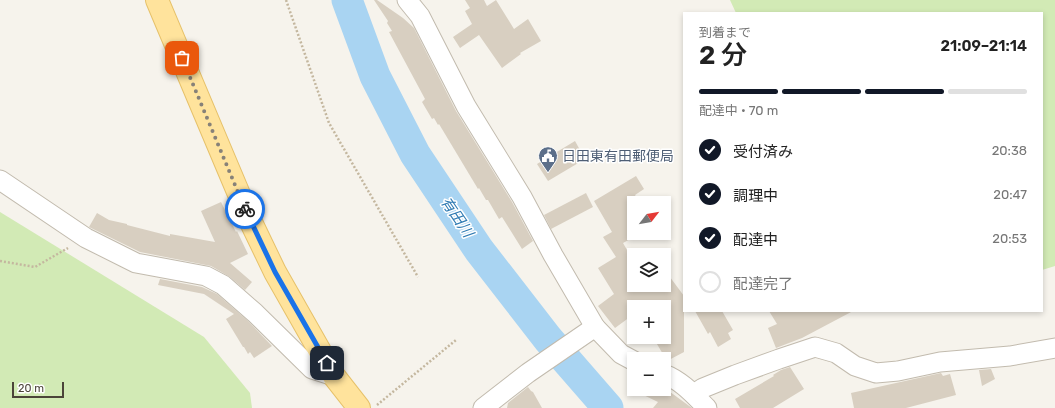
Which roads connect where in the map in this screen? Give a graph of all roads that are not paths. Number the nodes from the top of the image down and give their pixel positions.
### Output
1 (158, 0) edge
2 (407, 0) edge
3 (0, 180) edge
4 (595, 327) junction
5 (1055, 348) edge
6 (627, 357) edge
7 (334, 376) junction
8 (671, 377) edge
9 (694, 394) junction
10 (359, 408) edge
11 (483, 408) edge
12 (707, 408) edge

1 - 7 main road
2 - 4 street
3 - 7 street
4 - 6 street
4 - 11 street
5 - 9 street
7 - 10 main road
8 - 9 street
9 - 12 street

